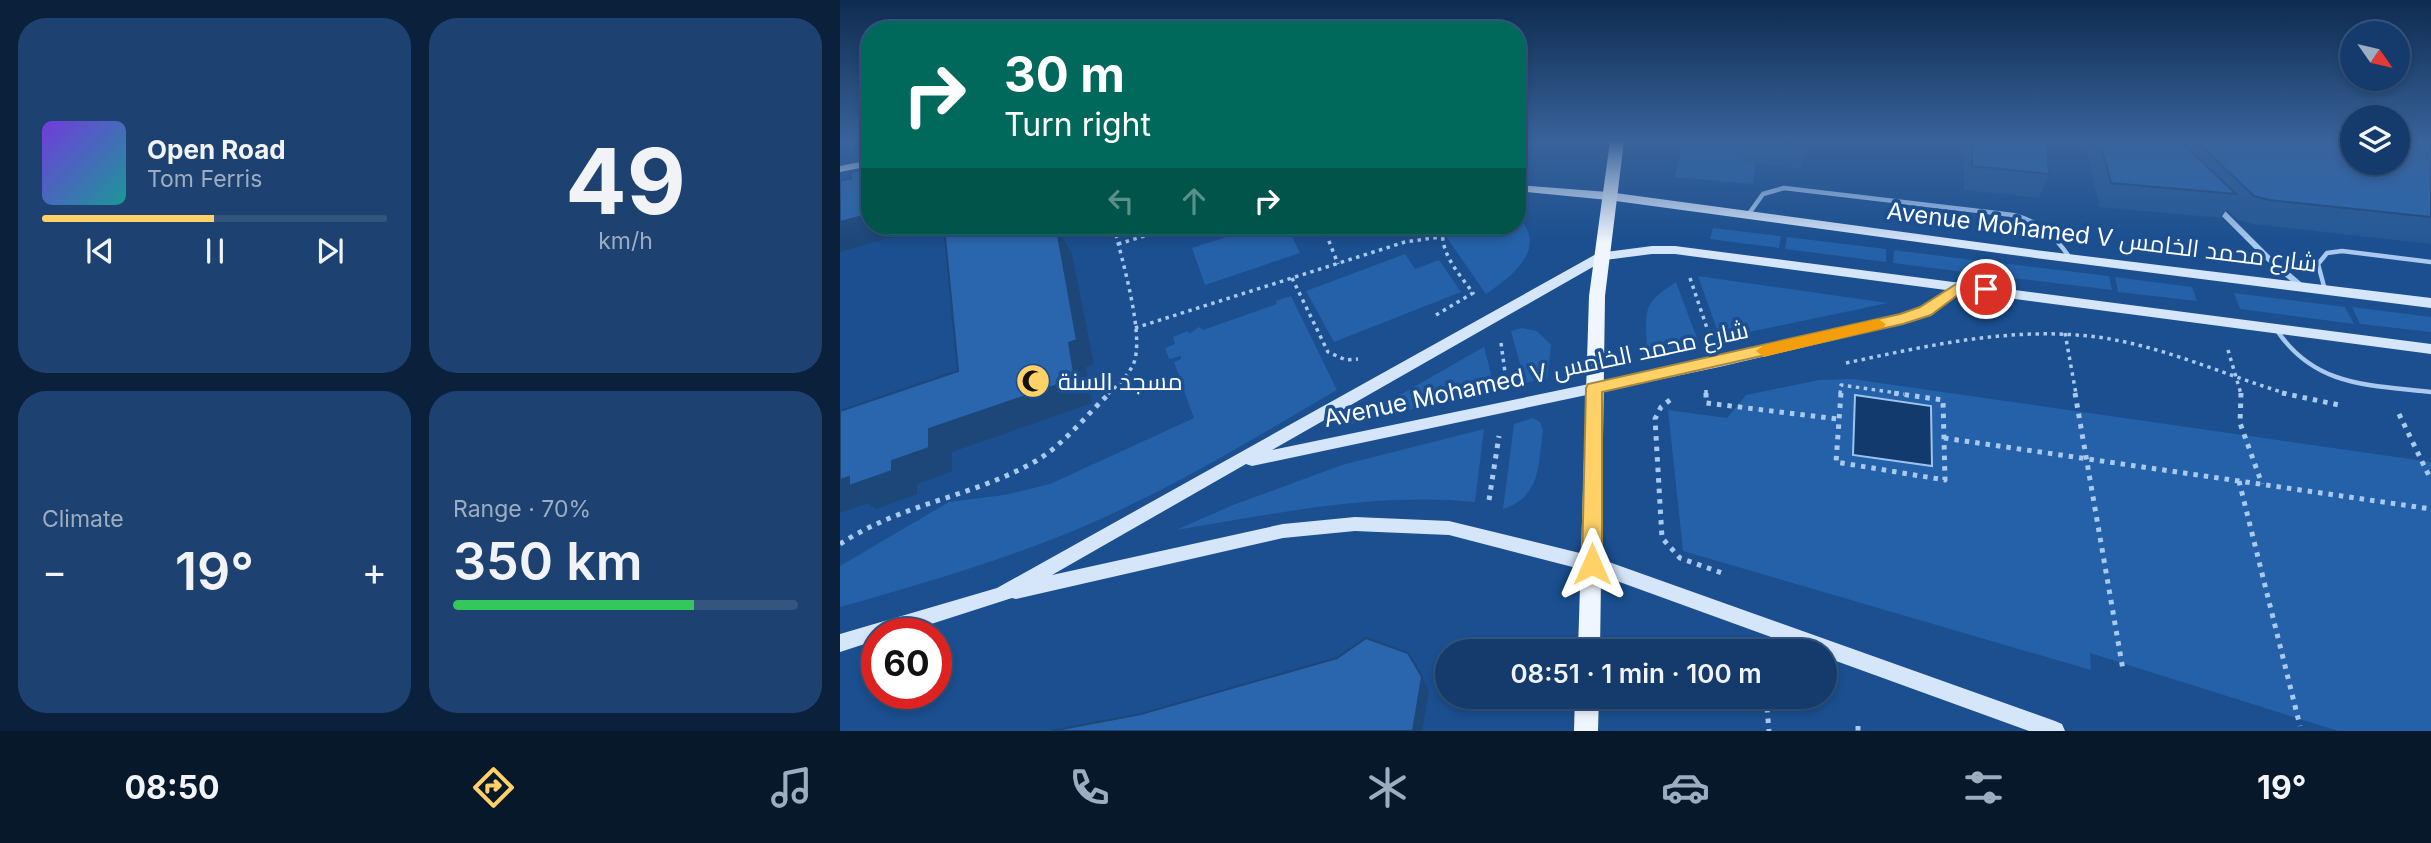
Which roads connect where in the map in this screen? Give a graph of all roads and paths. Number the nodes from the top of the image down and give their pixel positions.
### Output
1 (1611, 175) edge
2 (1526, 189) edge
3 (1608, 196) junction
4 (2213, 202) edge
5 (1748, 215) junction
6 (1116, 235) edge
7 (1148, 235) edge
8 (1327, 235) edge
9 (1440, 237) joint
10 (1118, 244) junction
11 (1602, 256) junction
12 (2070, 258) junction
13 (2431, 262) edge
14 (1338, 264) junction
15 (1292, 278) junction
16 (1690, 278) dead end
17 (1961, 286) junction
18 (2302, 287) junction
19 (2325, 290) junction
20 (2431, 303) edge
21 (1430, 319) dead end
22 (1135, 328) junction
23 (2276, 329) junction
24 (2065, 333) junction
25 (1499, 338) dead end
26 (1711, 338) dead end
27 (2226, 346) dead end
28 (2431, 349) edge
29 (1364, 358) dead end
30 (1836, 365) dead end
31 (2239, 377) junction
32 (1506, 384) dead end
33 (1594, 388) junction
34 (1717, 388) dead end
35 (1706, 390) junction
36 (1698, 392) dead end
37 (2431, 392) edge
38 (1673, 398) dead end
39 (2351, 407) dead end
40 (2387, 412) dead end
41 (2399, 414) junction
42 (2410, 415) dead end
43 (1838, 419) junction
44 (1501, 422) dead end
45 (1944, 438) junction
46 (2086, 458) junction
47 (1237, 463) junction
48 (2431, 480) edge
49 (2239, 481) junction
50 (2262, 484) junction
51 (1489, 500) dead end
52 (2431, 509) edge
53 (840, 544) edge
54 (1592, 564) junction
55 (1722, 573) dead end
56 (1001, 595) junction
57 (1589, 639) edge
58 (840, 643) edge
59 (2123, 670) dead end
60 (1587, 709) edge
61 (1767, 709) edge
62 (2300, 726) dead end
63 (1586, 731) edge
64 (1769, 731) edge
65 (2055, 731) edge

1 - 3 main road
2 - 3 main road, Avenue Mohamed V شارع محمد الخامس
3 - 5 main road, Avenue Mohamed V شارع محمد الخامس
3 - 11 main road
4 - 18 street
5 - 12 main road, Avenue Mohamed V شارع محمد الخامس
5 - 12 lane
6 - 10 path
7 - 10 path
8 - 14 path
9 - 14 path
9 - 21 path
10 - 22 path
11 - 17 main road, Avenue Mohamed V شارع محمد الخامس
11 - 33 main road
11 - 47 main road, Avenue Mohamed V شارع محمد الخامس
12 - 18 main road, Avenue Mohamed V شارع محمد الخامس
13 - 19 lane
14 - 15 path
15 - 22 path
15 - 29 path
16 - 26 path
17 - 23 main road, Avenue Mohamed V شارع محمد الخامس
17 - 33 main road, Avenue Mohamed V شارع محمد الخامس
18 - 19 main road, Avenue Mohamed V شارع محمد الخامس
19 - 20 main road, Avenue Mohamed V شارع محمد الخامس
22 - 53 path
23 - 28 main road, Avenue Mohamed V شارع محمد الخامس
23 - 37 lane
24 - 30 path
24 - 31 path
24 - 46 path
25 - 32 path
27 - 31 path
31 - 39 path
31 - 50 path
33 - 47 main road, Avenue Mohamed V شارع محمد الخامس
33 - 54 main road
34 - 35 path
35 - 36 path
35 - 43 path
38 - 55 path
40 - 41 path
41 - 42 path
41 - 48 path
43 - 45 path
43 - 45 path
44 - 51 path
45 - 46 path
46 - 49 path
46 - 59 path
47 - 56 main road, Avenue Mohamed V شارع محمد الخامس
49 - 50 path
49 - 62 path
50 - 52 path
54 - 56 main road
54 - 57 main road
54 - 65 main road
56 - 58 main road, Avenue Mohamed V شارع محمد الخامس
60 - 63 main road
61 - 64 path

